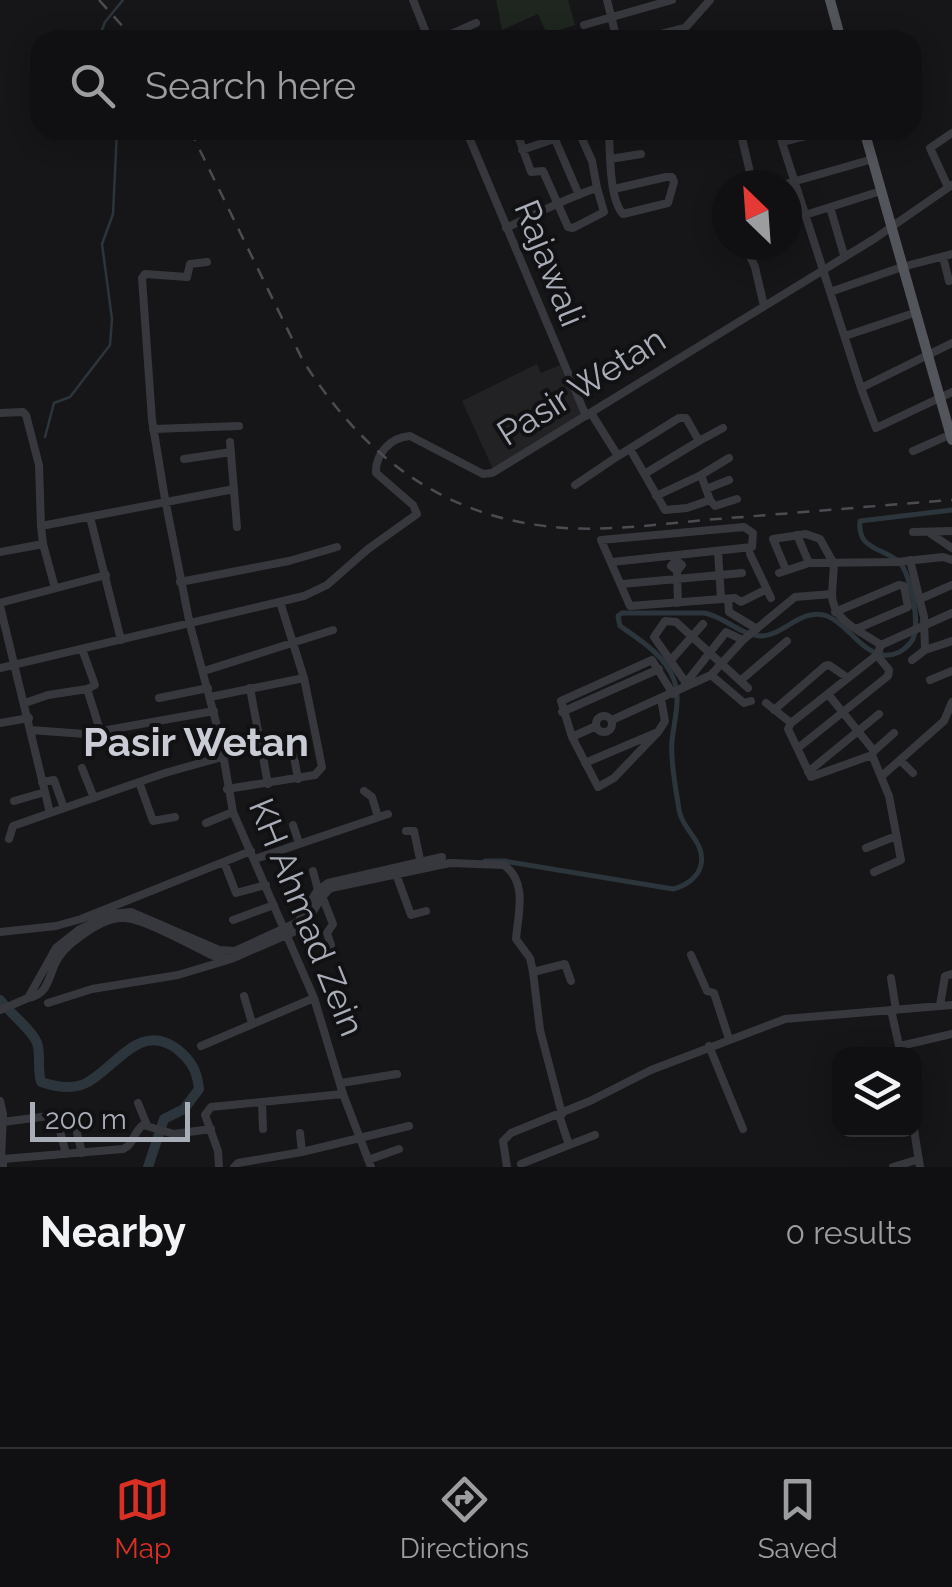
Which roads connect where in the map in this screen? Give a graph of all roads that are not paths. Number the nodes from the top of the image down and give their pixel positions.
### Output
1 (414, 0) edge
2 (606, 0) edge
3 (672, 0) edge
4 (710, 0) edge
5 (830, 0) edge
6 (611, 15) junction
7 (476, 23) dead end
8 (584, 26) dead end
9 (685, 28) joint
10 (425, 30) edge
11 (460, 30) edge
12 (615, 30) edge
13 (677, 30) edge
14 (838, 30) edge
15 (952, 129) edge
16 (470, 140) edge
17 (519, 140) edge
18 (541, 140) edge
19 (555, 140) edge
20 (583, 140) edge
21 (611, 140) edge
22 (742, 140) edge
23 (790, 140) edge
24 (867, 140) edge
25 (782, 142) joint
26 (522, 150) junction
27 (641, 154) dead end
28 (610, 159) junction
29 (873, 160) junction
30 (565, 161) junction
31 (749, 170) edge
32 (792, 170) edge
33 (542, 171) junction
34 (802, 179) edge
35 (950, 186) edge
36 (597, 188) junction
37 (614, 189) junction
38 (881, 191) junction
39 (579, 195) junction
40 (802, 204) edge
41 (557, 205) junction
42 (830, 207) junction
43 (805, 215) junction
44 (892, 226) junction
45 (506, 228) junction
46 (844, 255) junction
47 (947, 255) edge
48 (752, 260) edge
49 (207, 262) dead end
50 (902, 267) junction
51 (823, 269) junction
52 (949, 282) dead end
53 (830, 292) junction
54 (764, 306) junction
55 (914, 313) junction
56 (844, 336) junction
57 (952, 342) edge
58 (927, 356) junction
59 (861, 388) junction
60 (952, 392) edge
61 (939, 398) junction
62 (0, 413) edge
63 (588, 414) junction
64 (239, 426) dead end
65 (723, 428) dead end
66 (154, 429) junction
67 (951, 436) edge
68 (699, 441) junction
69 (630, 449) junction
70 (914, 451) dead end
71 (618, 456) junction
72 (729, 458) dead end
73 (184, 459) dead end
74 (646, 473) junction
75 (700, 475) junction
76 (729, 480) dead end
77 (575, 484) dead end
78 (234, 488) junction
79 (706, 489) junction
80 (656, 496) junction
81 (737, 499) dead end
82 (165, 500) junction
83 (710, 500) junction
84 (90, 517) junction
85 (41, 526) junction
86 (237, 527) dead end
87 (672, 532) junction
88 (913, 532) dead end
89 (952, 532) edge
90 (931, 534) junction
91 (797, 535) junction
92 (43, 544) junction
93 (337, 547) dead end
94 (718, 551) junction
95 (0, 552) edge
96 (949, 553) edge
97 (750, 554) dead end
98 (676, 558) junction
99 (905, 561) junction
100 (612, 562) junction
101 (808, 564) junction
102 (834, 564) junction
103 (742, 573) dead end
104 (106, 575) junction
105 (677, 575) junction
106 (720, 576) junction
107 (180, 582) junction
108 (622, 584) junction
109 (952, 586) edge
110 (56, 588) junction
111 (832, 594) junction
112 (920, 599) junction
113 (725, 600) junction
114 (280, 602) junction
115 (742, 602) junction
116 (678, 603) junction
117 (0, 604) edge
118 (835, 612) junction
119 (952, 613) edge
120 (736, 614) junction
121 (702, 624) dead end
122 (190, 625) junction
123 (920, 627) junction
124 (856, 629) junction
125 (333, 630) dead end
126 (751, 634) junction
127 (692, 636) junction
128 (122, 640) junction
129 (787, 640) dead end
130 (952, 641) edge
131 (294, 642) junction
132 (82, 649) junction
133 (925, 650) junction
134 (879, 651) junction
135 (710, 654) junction
136 (671, 660) junction
137 (912, 660) dead end
138 (721, 664) junction
139 (17, 665) junction
140 (0, 668) edge
141 (659, 669) junction
142 (204, 671) junction
143 (952, 671) edge
144 (710, 675) junction
145 (304, 678) junction
146 (848, 678) junction
147 (930, 680) dead end
148 (740, 681) junction
149 (588, 687) junction
150 (250, 688) junction
151 (748, 688) dead end
152 (87, 689) junction
153 (679, 689) junction
154 (209, 692) junction
155 (828, 694) junction
156 (159, 698) dead end
157 (592, 698) junction
158 (661, 699) junction
159 (751, 701) dead end
160 (952, 702) edge
161 (25, 703) junction
162 (766, 703) dead end
163 (774, 710) junction
164 (214, 711) junction
165 (562, 712) junction
166 (844, 713) junction
167 (878, 714) dead end
168 (602, 716) junction
169 (28, 718) junction
170 (612, 720) junction
171 (0, 723) edge
172 (791, 723) junction
173 (948, 724) edge
174 (596, 726) junction
175 (31, 730) junction
176 (100, 730) junction
177 (608, 731) junction
178 (658, 732) junction
179 (859, 732) junction
180 (894, 733) dead end
181 (572, 737) junction
182 (289, 738) dead end
183 (261, 746) junction
184 (798, 748) junction
185 (616, 749) junction
186 (874, 753) junction
187 (224, 757) junction
188 (294, 757) dead end
189 (900, 760) junction
190 (585, 763) junction
191 (82, 768) dead end
192 (808, 772) junction
193 (912, 773) dead end
194 (882, 775) junction
195 (298, 778) junction
196 (42, 782) junction
197 (139, 782) junction
198 (268, 784) junction
199 (227, 790) junction
200 (364, 791) dead end
201 (45, 792) junction
202 (94, 798) junction
203 (14, 801) dead end
204 (64, 808) junction
205 (232, 812) junction
206 (50, 813) junction
207 (388, 814) dead end
208 (175, 817) dead end
209 (378, 818) junction
210 (206, 823) dead end
211 (293, 825) dead end
212 (406, 831) dead end
213 (896, 836) junction
214 (10, 839) dead end
215 (299, 843) junction
216 (866, 848) dead end
217 (253, 855) junction
218 (442, 858) dead end
219 (224, 862) junction
220 (421, 865) junction
221 (313, 871) dead end
222 (874, 872) dead end
223 (396, 874) junction
224 (188, 876) junction
225 (266, 884) junction
226 (193, 889) dead end
227 (320, 893) junction
228 (274, 905) junction
229 (426, 911) dead end
230 (233, 920) dead end
231 (99, 922) junction
232 (80, 930) junction
233 (286, 931) junction
234 (0, 932) edge
235 (269, 940) junction
236 (331, 944) dead end
237 (691, 955) dead end
238 (231, 959) junction
239 (533, 972) junction
240 (952, 974) edge
241 (891, 978) dead end
242 (571, 981) dead end
243 (244, 996) dead end
244 (314, 998) junction
245 (712, 1000) dead end
246 (48, 1003) dead end
247 (940, 1005) junction
248 (952, 1005) edge
249 (0, 1010) edge
250 (894, 1010) junction
251 (252, 1023) junction
252 (952, 1034) edge
253 (727, 1039) junction
254 (201, 1046) dead end
255 (709, 1046) junction
256 (900, 1047) edge
257 (910, 1047) edge
258 (396, 1074) dead end
259 (341, 1082) junction
260 (342, 1094) junction
261 (0, 1101) edge
262 (138, 1103) dead end
263 (262, 1103) junction
264 (561, 1114) junction
265 (3, 1122) junction
266 (150, 1126) junction
267 (409, 1126) dead end
268 (211, 1128) junction
269 (264, 1129) dead end
270 (743, 1129) dead end
271 (300, 1132) dead end
272 (77, 1133) dead end
273 (596, 1136) dead end
274 (915, 1137) edge
275 (359, 1139) junction
276 (570, 1145) junction
277 (503, 1146) junction
278 (399, 1149) dead end
279 (490, 1149) dead end
280 (82, 1152) junction
281 (302, 1152) junction
282 (66, 1154) junction
283 (2, 1162) edge
284 (919, 1163) edge
285 (245, 1164) edge
286 (370, 1164) edge
287 (521, 1164) dead end
288 (219, 1167) edge
289 (234, 1167) edge
290 (505, 1167) edge
291 (892, 1167) edge

1 - 10 street
2 - 6 street
3 - 6 street
4 - 9 street
5 - 14 main road
6 - 8 street
6 - 12 street
7 - 11 street
9 - 13 street
15 - 35 street
16 - 45 street, Rajawali
17 - 26 street
18 - 26 street
19 - 30 street
20 - 36 street
21 - 28 street
22 - 31 street
23 - 25 street
24 - 29 main road
25 - 32 street
26 - 33 street
27 - 28 street
28 - 37 street
29 - 34 street
29 - 38 main road
30 - 33 street
30 - 39 street
33 - 41 street
35 - 44 street, Pasir Wetan
36 - 39 street
36 - 41 street
37 - 37 street
38 - 42 street
38 - 44 main road
39 - 41 street
40 - 43 street
41 - 45 street
42 - 43 street
42 - 46 street
43 - 51 street
44 - 46 street, Pasir Wetan
44 - 50 main road
45 - 63 street, Rajawali
46 - 51 street, Pasir Wetan
47 - 50 street
47 - 52 street
48 - 54 street
49 - 66 street, KH Ahmad Zein
50 - 53 street
50 - 55 main road
51 - 53 street
51 - 54 street, Pasir Wetan
53 - 56 street
54 - 63 street, Pasir Wetan
55 - 56 street
55 - 58 main road
56 - 59 street
57 - 58 street
58 - 59 street
58 - 61 main road
59 - 61 street
60 - 61 street
61 - 67 main road
62 - 85 street
63 - 71 street, Rajawali
63 - 114 street, Pasir Wetan
64 - 66 street
65 - 68 street
66 - 82 street, KH Ahmad Zein
67 - 70 street
68 - 69 street
68 - 74 street
69 - 71 street
69 - 74 street
71 - 77 street
72 - 75 street
73 - 78 street
74 - 80 street
75 - 79 street
75 - 80 street
76 - 79 street
78 - 82 street
78 - 86 street
79 - 83 street
80 - 83 street
81 - 83 street
82 - 84 street
82 - 107 street, KH Ahmad Zein
84 - 85 street
84 - 104 street
85 - 92 street
87 - 94 street
87 - 98 street
87 - 100 street
88 - 90 street
89 - 90 street
90 - 96 street
91 - 101 street
91 - 101 street
91 - 102 street
92 - 95 street
92 - 110 street
93 - 107 street
94 - 98 street
94 - 106 street
96 - 99 street
97 - 115 street
98 - 100 street
98 - 105 street
99 - 102 street
99 - 112 street
100 - 108 street
101 - 102 street
102 - 111 street
103 - 106 street
104 - 110 street
104 - 128 street
105 - 106 street
105 - 108 street
105 - 116 street
106 - 113 street
107 - 122 street, KH Ahmad Zein
108 - 116 street
109 - 112 street
110 - 117 street
111 - 118 street
111 - 126 street
112 - 123 street
113 - 115 street
113 - 116 street
113 - 120 street
114 - 122 street, Pasir Wetan
114 - 131 street
115 - 120 street
117 - 139 street
118 - 124 street
118 - 124 street
119 - 123 street
120 - 126 street
121 - 127 street
122 - 128 street, Pasir Wetan
122 - 142 street, KH Ahmad Zein
123 - 133 street
123 - 134 street
124 - 134 street
125 - 131 street
126 - 135 street
126 - 138 street
127 - 135 street
127 - 136 street
127 - 136 street
128 - 132 street, Pasir Wetan
129 - 148 street
130 - 133 street
131 - 142 street
131 - 145 street
132 - 139 street, Pasir Wetan
132 - 152 street
133 - 137 street
134 - 146 street
134 - 166 street
135 - 138 street
135 - 153 street
136 - 153 street
138 - 144 street
138 - 148 street
139 - 140 street, Pasir Wetan
139 - 161 street
141 - 149 street
141 - 153 street
141 - 157 street
142 - 154 street, KH Ahmad Zein
143 - 147 street
144 - 153 street
144 - 159 street
145 - 150 street
145 - 195 street
146 - 155 street
146 - 163 street
148 - 151 street
149 - 157 street
149 - 165 street
150 - 154 street
150 - 183 street
152 - 161 street
152 - 176 street
153 - 158 street
154 - 156 street
154 - 164 street, KH Ahmad Zein
155 - 166 street
155 - 172 street
157 - 165 street
157 - 168 street
158 - 170 street
158 - 178 street
160 - 173 street
161 - 169 street
162 - 163 street
163 - 172 street
164 - 176 street
164 - 187 street, KH Ahmad Zein
165 - 181 street
166 - 179 street
166 - 184 street
167 - 179 street
168 - 170 street
168 - 174 street
169 - 171 street
169 - 175 street
170 - 177 street
172 - 184 street
173 - 189 street
174 - 177 street
174 - 181 street
175 - 176 street
175 - 196 street
177 - 185 street
178 - 185 street
178 - 190 street
179 - 186 street
179 - 192 street
180 - 186 street
181 - 190 street
182 - 183 street
183 - 187 street
183 - 198 street
184 - 192 street
185 - 190 street
186 - 192 street
186 - 194 street
187 - 197 street
187 - 199 street, KH Ahmad Zein
188 - 195 street
189 - 193 street
189 - 194 street
191 - 202 street
194 - 213 street
195 - 198 street
196 - 201 street
196 - 204 street
197 - 202 street
197 - 208 street
198 - 199 street
199 - 205 street, KH Ahmad Zein
200 - 209 street
201 - 203 street
201 - 206 street
202 - 204 street
204 - 206 street
205 - 210 street
205 - 217 street, KH Ahmad Zein
206 - 214 street
207 - 209 street
209 - 215 street
211 - 215 street
212 - 220 street
213 - 216 street
213 - 222 street
215 - 217 street
217 - 219 street
217 - 225 street, KH Ahmad Zein
218 - 220 street
219 - 224 street
219 - 225 street
220 - 223 street
220 - 227 street
220 - 239 street
221 - 227 street
223 - 227 street
223 - 229 street
224 - 226 street
224 - 232 street
225 - 228 street, KH Ahmad Zein
227 - 233 street
227 - 236 street
228 - 230 street
228 - 233 street, KH Ahmad Zein
231 - 232 street
231 - 235 street
231 - 238 street
232 - 234 street
232 - 249 street
233 - 235 street
233 - 244 street, KH Ahmad Zein
235 - 238 street
237 - 253 street
238 - 246 street
239 - 242 street
239 - 264 street
240 - 247 street
241 - 250 street
243 - 251 street
244 - 251 street
244 - 259 street, KH Ahmad Zein
245 - 253 street
247 - 248 street
247 - 250 street
250 - 253 street
250 - 256 street
251 - 254 street
252 - 257 street
253 - 255 street
255 - 264 street
255 - 270 street
258 - 259 street
259 - 260 street, KH Ahmad Zein
260 - 263 street
260 - 275 street, KH Ahmad Zein
261 - 265 street
262 - 266 street
263 - 268 street
263 - 269 street
264 - 276 street
264 - 277 street
265 - 282 street
265 - 283 street
266 - 268 street
266 - 280 street
267 - 275 street
268 - 288 street
271 - 281 street
272 - 280 street
273 - 276 street
274 - 284 street
275 - 281 street
275 - 286 street, KH Ahmad Zein
276 - 287 street
277 - 279 street
277 - 290 street
278 - 286 street
280 - 282 street
281 - 285 street
282 - 283 street
284 - 291 street
285 - 289 street

